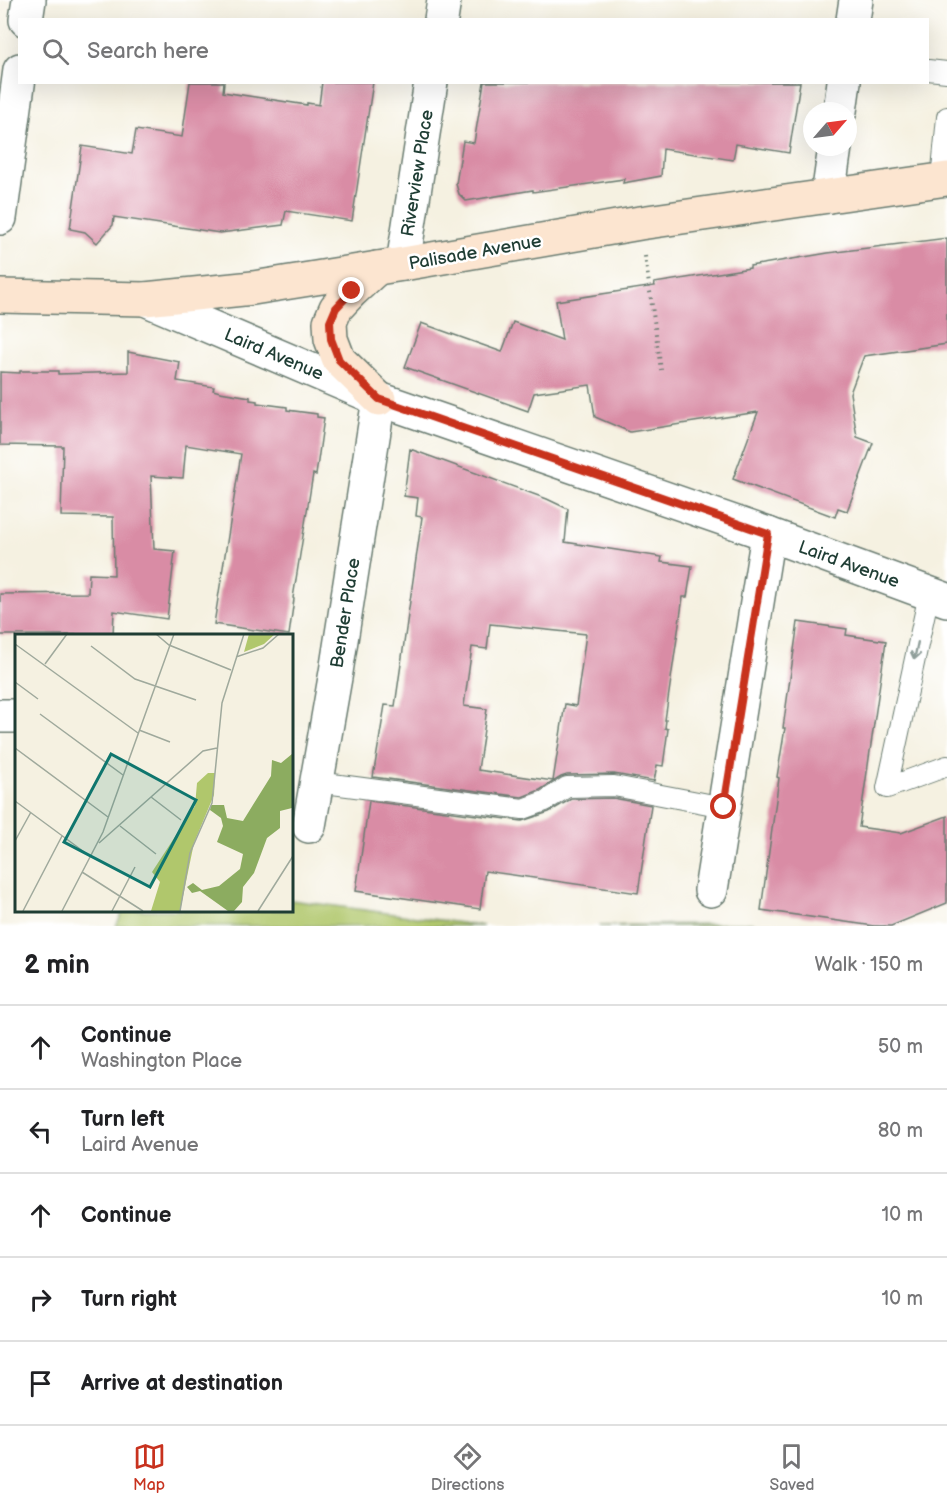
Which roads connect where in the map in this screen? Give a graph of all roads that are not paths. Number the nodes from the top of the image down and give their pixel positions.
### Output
1 (29, 0) edge
2 (444, 0) edge
3 (856, 0) edge
4 (26, 18) edge
5 (441, 18) edge
6 (853, 18) edge
7 (929, 70) edge
8 (947, 72) edge
9 (18, 84) edge
10 (431, 84) edge
11 (844, 84) edge
12 (841, 102) edge
13 (947, 117) edge
14 (834, 156) edge
15 (944, 179) edge
16 (828, 196) junction
17 (0, 218) edge
18 (390, 266) junction
19 (0, 296) edge
20 (145, 299) junction
21 (379, 399) junction
22 (768, 534) junction
23 (938, 597) edge
24 (947, 766) edge
25 (317, 782) junction
26 (724, 807) junction
27 (309, 826) dead end
28 (711, 890) dead end

1 - 4 street
2 - 5 street
3 - 6 street
7 - 8 lane
9 - 17 street
10 - 18 street, Riverview Place
11 - 12 street
13 - 15 lane
14 - 16 street
15 - 16 main road, Palisade Avenue
16 - 18 main road, Palisade Avenue
18 - 20 main road, Palisade Avenue
18 - 21 main road
19 - 20 main road, Palisade Avenue
20 - 21 street, Laird Avenue
21 - 22 street, Laird Avenue
21 - 25 street, Bender Place
22 - 23 street, Laird Avenue
22 - 26 street
23 -> 24 lane
25 - 26 lane
25 - 27 street, Bender Place
26 - 28 street

